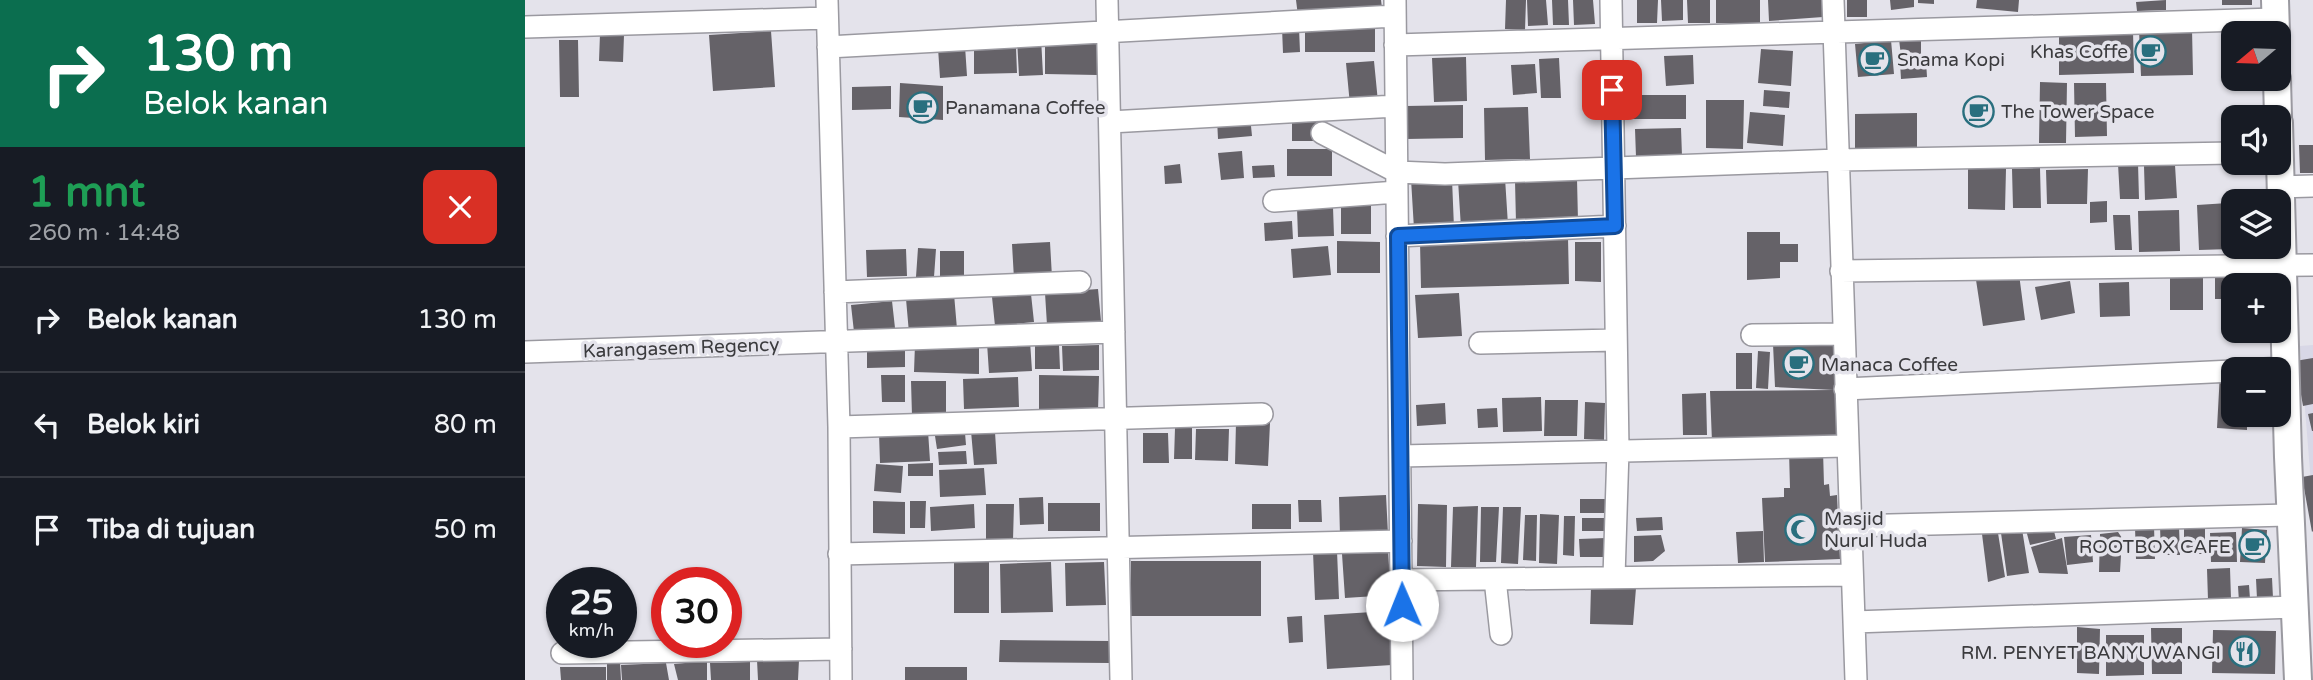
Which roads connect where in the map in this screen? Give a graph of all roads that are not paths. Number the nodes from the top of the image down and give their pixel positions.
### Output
1 (1107, 0) edge
2 (1611, 0) edge
3 (1833, 0) edge
4 (1395, 8) edge
5 (827, 9) edge
6 (2275, 17) edge
7 (525, 27) edge
8 (1109, 31) junction
9 (1834, 32) junction
10 (1612, 38) junction
11 (1395, 45) junction
12 (828, 47) junction
13 (1396, 106) junction
14 (1110, 122) junction
15 (1322, 133) dead end
16 (2221, 153) edge
17 (1838, 160) junction
18 (1613, 167) junction
19 (2280, 175) edge
20 (1397, 182) junction
21 (2313, 186) edge
22 (2280, 187) junction
23 (1274, 201) dead end
24 (1615, 226) junction
25 (1398, 236) junction
26 (2282, 263) junction
27 (2313, 265) edge
28 (1841, 271) junction
29 (1080, 282) dead end
30 (835, 292) junction
31 (1114, 332) junction
32 (1843, 334) junction
33 (1752, 335) dead end
34 (1616, 340) junction
35 (837, 342) junction
36 (1480, 342) dead end
37 (525, 352) edge
38 (2275, 357) edge
39 (2221, 372) edge
40 (1845, 389) junction
41 (1262, 414) dead end
42 (1116, 420) junction
43 (839, 427) junction
44 (2280, 427) edge
45 (1847, 446) junction
46 (1618, 450) junction
47 (1400, 456) junction
48 (2290, 514) junction
49 (1849, 526) junction
50 (1401, 541) junction
51 (1118, 549) junction
52 (839, 554) junction
53 (1852, 575) junction
54 (1614, 578) junction
55 (1495, 579) junction
56 (1402, 580) junction
57 (2294, 607) junction
58 (1853, 622) junction
59 (1501, 635) dead end
60 (841, 649) junction
61 (637, 652) edge
62 (841, 680) edge
63 (1121, 680) edge
64 (1402, 680) edge
65 (1856, 680) edge
66 (2298, 680) edge

1 - 8 street
2 - 10 street
3 - 9 street
4 - 8 street
4 - 11 street
5 - 7 street
5 - 12 street
6 - 9 street
8 - 12 street
8 - 14 street
9 - 10 street
9 - 17 street
10 - 11 street
10 - 18 street
11 - 13 street
12 - 30 street
13 - 14 street
13 - 20 street
14 - 31 street
15 - 20 street
16 - 17 street
17 - 18 street
17 - 28 street
18 - 20 street
18 - 24 street
19 - 22 street
20 - 23 street
20 - 25 street
21 - 22 street
22 - 26 street
24 - 25 street
24 - 34 street
25 - 47 street
26 - 27 street
26 - 28 street
26 - 38 street
28 - 32 street
29 - 30 street
30 - 35 street
31 - 35 street, Karangasem Regency
31 - 42 street
32 - 33 street
32 - 40 street
34 - 36 street
34 - 46 street
35 - 37 street, Karangasem Regency
35 - 43 street
39 - 40 street
40 - 45 street
41 - 42 street
42 - 43 street
42 - 51 street
43 - 52 street
44 - 48 street
45 - 46 street
45 - 49 street
46 - 47 street
46 - 54 street
47 - 50 street
48 - 49 street
48 - 57 street
49 - 53 street
50 - 51 street
50 - 56 street
51 - 52 street
51 - 63 street
52 - 60 street
53 - 54 street
53 - 58 street
54 - 55 street
55 - 56 street
55 - 59 street
56 - 64 street
57 - 58 street
57 - 66 street
58 - 65 street
60 - 61 street
60 - 62 street

